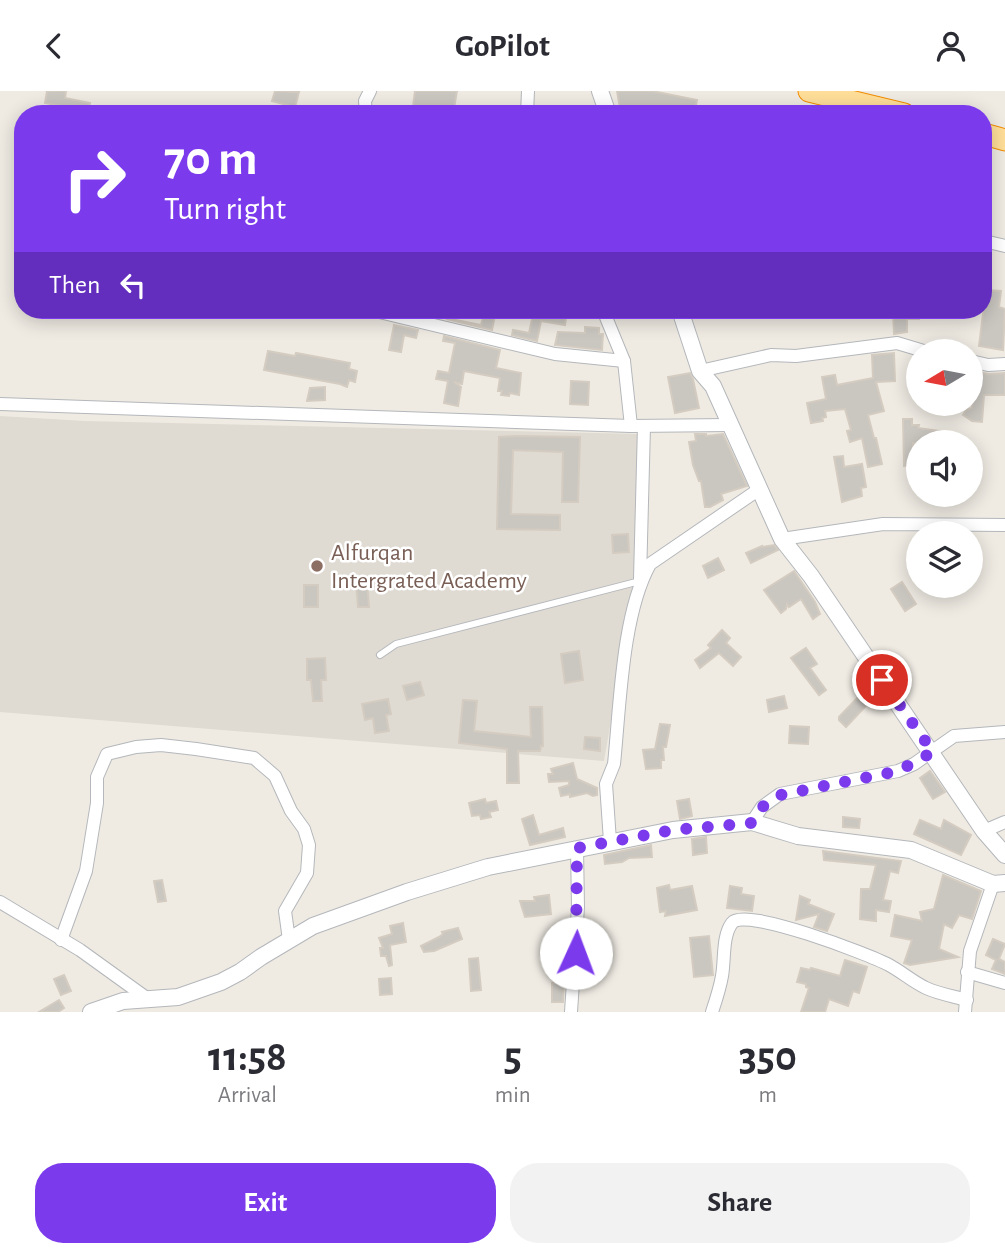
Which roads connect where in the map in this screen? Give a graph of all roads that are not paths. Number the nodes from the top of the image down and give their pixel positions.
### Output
1 (809, 91) edge
2 (867, 105) edge
3 (408, 319) edge
4 (607, 319) edge
5 (683, 319) edge
6 (906, 346) edge
7 (624, 361) junction
8 (1005, 363) edge
9 (984, 364) edge
10 (701, 371) junction
11 (0, 404) edge
12 (730, 425) junction
13 (638, 426) junction
14 (758, 490) junction
15 (1005, 525) edge
16 (782, 540) junction
17 (640, 581) junction
18 (380, 655) dead end
19 (1005, 732) edge
20 (933, 752) junction
21 (1005, 822) edge
22 (752, 823) junction
23 (984, 831) junction
24 (610, 841) junction
25 (577, 848) junction
26 (1005, 855) edge
27 (999, 884) edge
28 (0, 902) edge
29 (61, 940) junction
30 (289, 940) junction
31 (967, 972) junction
32 (1005, 983) edge
33 (148, 999) junction
34 (966, 1006) edge
35 (91, 1012) edge
36 (571, 1012) edge
37 (712, 1012) edge

1 - 2 highway
3 - 7 street
4 - 7 street
5 - 10 street
6 - 10 street
7 - 13 street
8 - 9 street
10 - 12 street
11 - 13 street
12 - 13 street
12 - 14 street
13 - 17 street
14 - 16 street
14 - 17 street
15 - 16 street
16 - 20 street
17 - 18 lane
17 - 24 street
19 - 20 street
20 - 22 street
20 - 23 street
21 - 23 street
22 - 24 street
22 - 27 street
23 - 26 street
24 - 25 street
25 - 30 street
25 - 36 street
27 - 31 street
28 - 29 street
29 - 30 street
29 - 33 street
30 - 33 street
31 - 32 street
31 - 34 street
33 - 35 street
34 - 37 street

